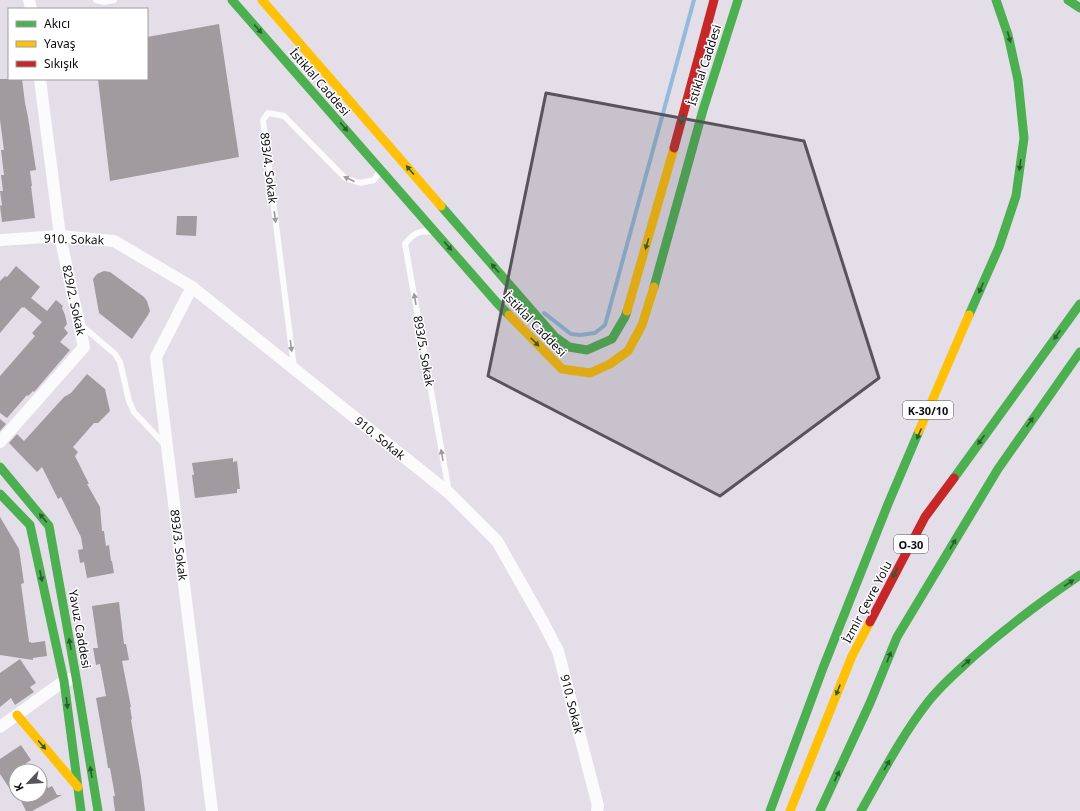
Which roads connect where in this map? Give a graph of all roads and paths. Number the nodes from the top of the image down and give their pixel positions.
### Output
1 (96, 0) edge
2 (114, 0) edge
3 (232, 0) edge
4 (262, 0) edge
5 (714, 0) edge
6 (738, 0) edge
7 (996, 0) edge
8 (1068, 0) edge
9 (1080, 8) edge
10 (40, 80) edge
11 (381, 170) junction
12 (435, 232) junction
13 (60, 236) junction
14 (0, 240) edge
15 (192, 287) junction
16 (1080, 304) edge
17 (79, 323) junction
18 (1080, 352) edge
19 (294, 369) junction
20 (0, 442) edge
21 (167, 447) junction
22 (0, 467) edge
23 (449, 493) junction
24 (0, 494) edge
25 (1080, 575) edge
26 (76, 678) junction
27 (64, 681) junction
28 (17, 715) junction
29 (0, 728) edge
30 (78, 787) junction
31 (82, 811) edge
32 (98, 811) edge
33 (212, 811) edge
34 (597, 811) edge
35 (770, 811) edge
36 (790, 811) edge
37 (820, 811) edge
38 (861, 811) edge

1 - 2 lane
3 -> 11 main road, İstiklal Caddesi
5 -> 4 main road, İstiklal Caddesi
12 -> 6 main road, İstiklal Caddesi
7 -> 35 main road, K-30/10
8 - 9 main road
10 - 13 street, 829/2. Sokak
11 - 12 main road, İstiklal Caddesi
11 -> 19 lane, 893/4. Sokak
23 -> 12 lane, 893/5. Sokak
13 - 14 street, 910. Sokak
13 - 15 street, 910. Sokak
13 - 17 street, 829/2. Sokak
15 - 19 street, 910. Sokak
15 - 21 street, 893/3. Sokak
16 -> 36 main road, İzmir Çevre Yolu / O-30
17 - 20 street, 829/2. Sokak
17 - 21 lane
37 -> 18 main road, O-30
19 - 23 street, 910. Sokak
21 - 33 street, 893/3. Sokak
26 -> 22 main road, Yavuz Caddesi
23 - 34 street, 910. Sokak
24 -> 27 main road, Yavuz Caddesi
38 -> 25 main road
26 - 27 street
32 -> 26 main road, Yavuz Caddesi
27 - 28 street
27 -> 30 main road, Yavuz Caddesi
28 - 29 street
28 -> 30 main road
30 - 31 main road, Yavuz Caddesi

